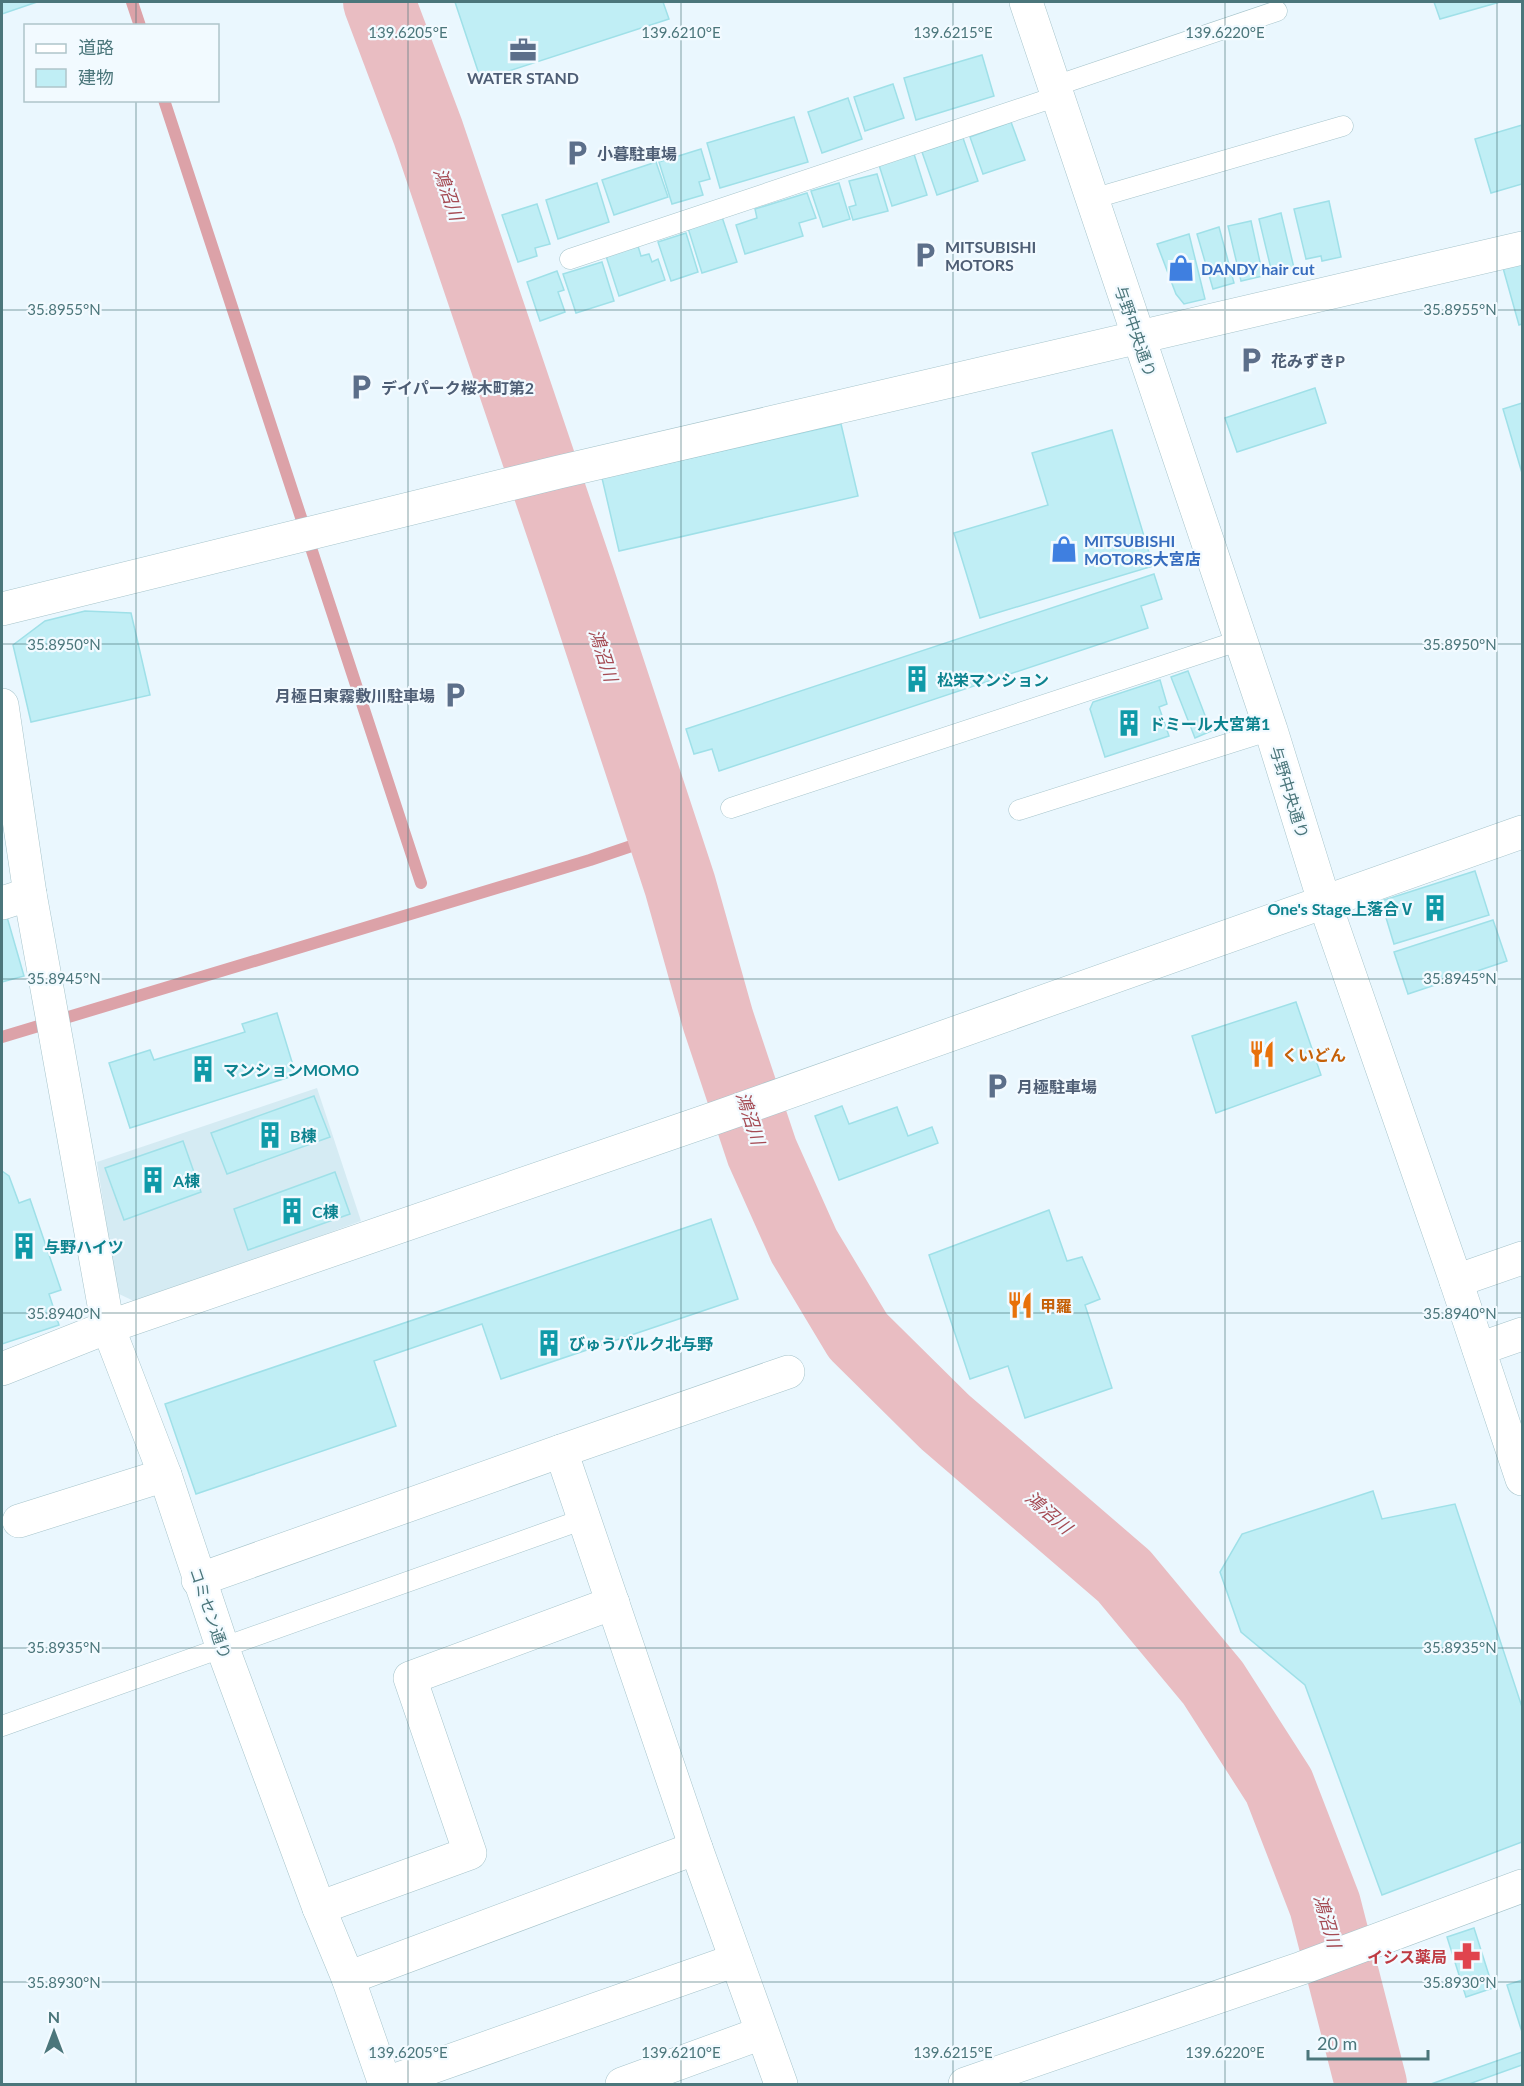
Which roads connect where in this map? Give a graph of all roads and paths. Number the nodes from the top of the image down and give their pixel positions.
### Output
1 (1026, 2) edge
2 (1277, 11) dead end
3 (1056, 91) junction
4 (1343, 126) dead end
5 (1092, 199) junction
6 (1522, 248) edge
7 (570, 259) dead end
8 (1138, 337) junction
9 (2, 609) edge
10 (1241, 640) junction
11 (2, 705) edge
12 (1271, 730) junction
13 (731, 808) dead end
14 (1019, 810) dead end
15 (1522, 832) edge
16 (16, 899) edge
17 (1324, 901) junction
18 (1522, 1258) edge
19 (1456, 1281) junction
20 (108, 1327) junction
21 (1522, 1334) edge
22 (1479, 1349) junction
23 (2, 1369) edge
24 (788, 1372) dead end
25 (561, 1450) junction
26 (165, 1475) junction
27 (1522, 1479) edge
28 (584, 1520) junction
29 (19, 1521) dead end
30 (198, 1580) junction
31 (613, 1603) junction
32 (223, 1649) junction
33 (2, 1726) edge
34 (696, 1848) junction
35 (1522, 1886) edge
36 (319, 1908) junction
37 (736, 1960) junction
38 (348, 1978) junction
39 (762, 2033) junction
40 (385, 2084) edge
41 (622, 2085) edge
42 (781, 2085) edge
43 (965, 2085) edge

1 - 3 street, 与野中央通り
2 - 3 lane
3 - 5 street, 与野中央通り
3 - 7 lane
4 - 5 lane
5 - 8 street, 与野中央通り
6 - 8 street
8 - 9 street
8 - 10 street, 与野中央通り
10 - 12 street, 与野中央通り
10 - 13 lane
11 - 16 street, コミセン通り
12 - 14 lane
12 - 17 street, 与野中央通り
15 - 17 street
16 - 20 street, コミセン通り
17 - 19 street, 与野中央通り
17 - 20 street
18 - 19 street
19 - 22 street, 与野中央通り
20 - 23 street
20 - 26 street, コミセン通り
21 - 22 street
22 - 27 street, 与野中央通り
24 - 25 street
25 - 28 street
25 - 30 street
26 - 29 street
26 - 30 street, コミセン通り
28 - 31 street
28 - 32 lane
30 - 32 street, コミセン通り
31 - 34 street
31 - 36 street
32 - 33 lane
32 - 36 street, コミセン通り
34 - 37 street
34 - 38 street
35 - 43 street
36 - 38 street, コミセン通り
37 - 39 street
37 - 40 street
38 - 40 street, コミセン通り
39 - 41 street
39 - 42 street

